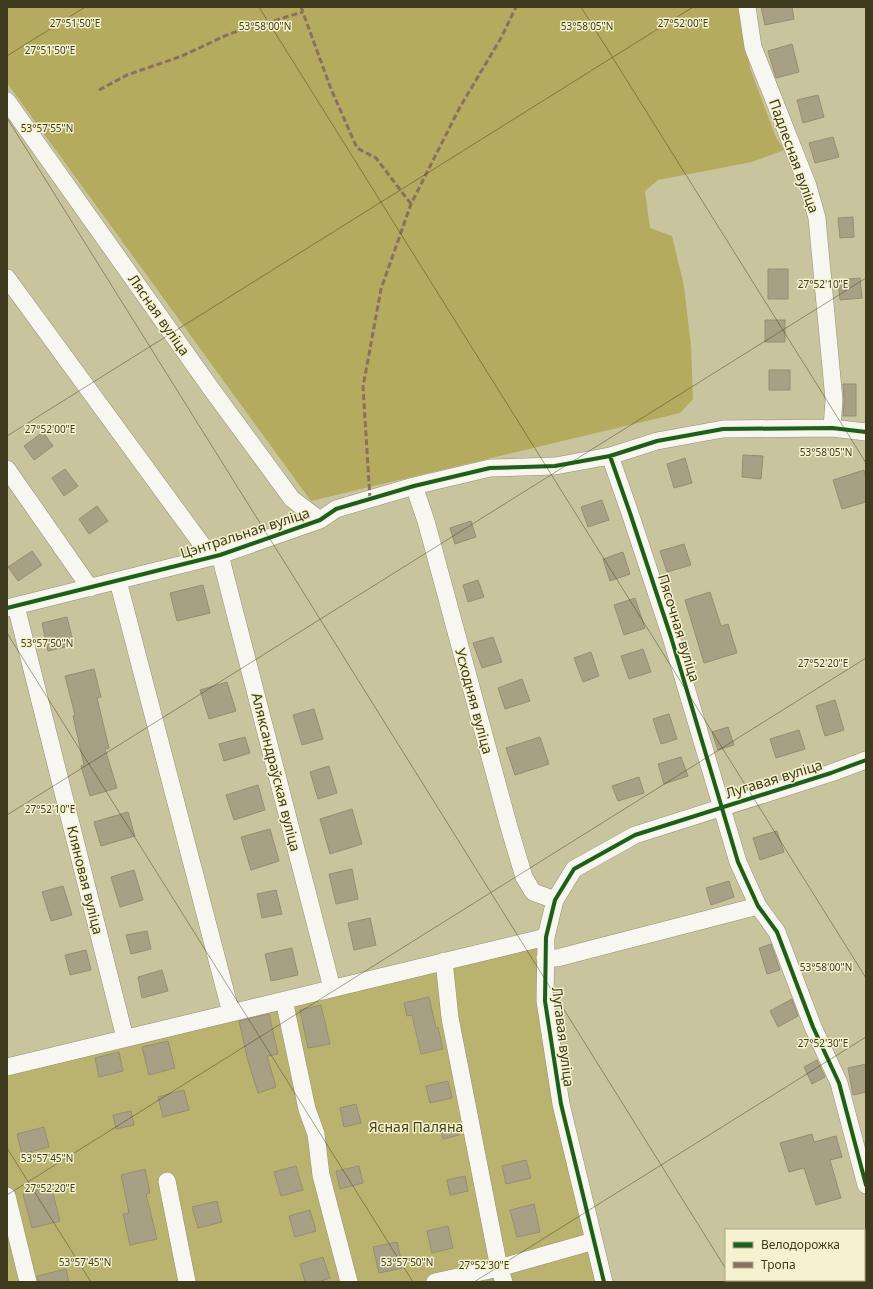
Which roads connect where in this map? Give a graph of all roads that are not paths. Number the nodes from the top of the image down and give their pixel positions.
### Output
1 (747, 7) edge
2 (7, 102) edge
3 (7, 278) edge
4 (832, 428) junction
5 (866, 432) edge
6 (610, 456) junction
7 (7, 468) edge
8 (414, 486) junction
9 (320, 520) junction
10 (216, 556) junction
11 (118, 581) junction
12 (90, 588) junction
13 (11, 607) edge
14 (866, 760) edge
15 (722, 807) junction
16 (555, 900) junction
17 (758, 906) junction
18 (546, 937) junction
19 (545, 958) junction
20 (444, 961) junction
21 (332, 988) junction
22 (284, 1000) junction
23 (231, 1013) junction
24 (125, 1038) junction
25 (7, 1067) edge
26 (167, 1181) dead end
27 (866, 1185) edge
28 (7, 1196) edge
29 (594, 1241) junction
30 (502, 1275) edge
31 (28, 1282) edge
32 (187, 1282) edge
33 (349, 1282) edge
34 (435, 1282) edge
35 (604, 1282) edge

1 - 4 street, Падлесная вуліца
2 - 9 street, Лясная вуліца
3 - 10 street
4 - 5 street, Цэнтральная вуліца
4 - 6 street, Цэнтральная вуліца
6 - 8 street, Цэнтральная вуліца
6 - 15 street, Пясочная вуліца
7 - 12 street
8 - 9 street, Цэнтральная вуліца
8 - 16 street, Усходняя вуліца
9 - 10 street, Цэнтральная вуліца
10 - 11 street, Цэнтральная вуліца
10 - 21 street, Аляксандраўская вуліца
11 - 12 street, Цэнтральная вуліца
11 - 23 street
12 - 13 street, Цэнтральная вуліца
13 - 24 street, Кляновая вуліца
14 - 15 street, Лугавая вуліца
15 - 16 street, Лугавая вуліца
15 - 17 street, Пясочная вуліца
16 - 18 street, Лугавая вуліца
17 - 19 street
17 - 27 street, Пясочная вуліца
18 - 19 street, Лугавая вуліца
18 - 20 street
19 - 29 street, Лугавая вуліца
20 - 21 street
20 - 30 street
21 - 22 street
22 - 23 street
22 - 33 street
23 - 24 street
24 - 25 street
26 - 32 street
28 - 31 street
29 - 30 street
29 - 35 street, Лугавая вуліца
30 - 34 street

